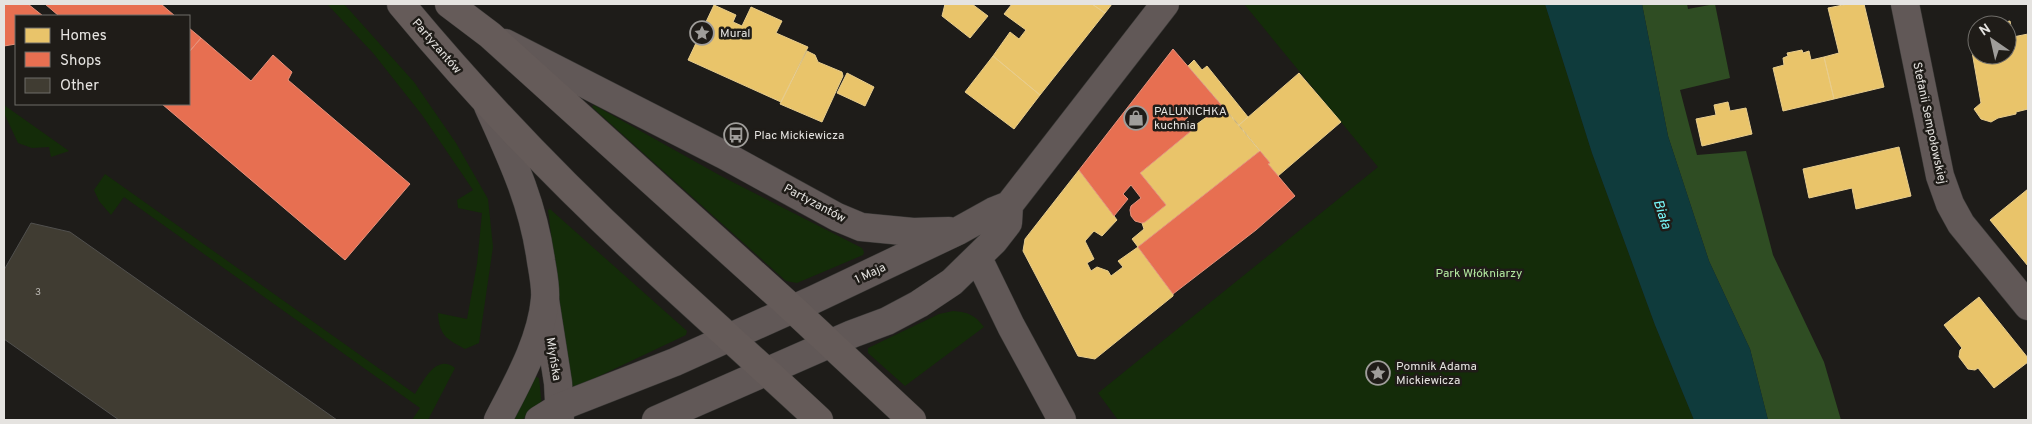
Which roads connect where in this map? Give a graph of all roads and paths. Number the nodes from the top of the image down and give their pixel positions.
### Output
1 (401, 4) edge
2 (449, 4) edge
3 (1165, 4) edge
4 (1905, 4) edge
5 (490, 35) junction
6 (486, 103) junction
7 (1009, 205) junction
8 (958, 231) junction
9 (978, 258) junction
10 (545, 299) junction
11 (2028, 306) edge
12 (793, 309) junction
13 (730, 338) junction
14 (829, 344) junction
15 (768, 372) junction
16 (553, 416) edge
17 (498, 420) edge
18 (656, 420) edge
19 (819, 420) edge
20 (912, 420) edge
21 (1062, 420) edge

1 - 6 main road, Partyzantów
2 - 5 main road, Partyzantów
3 - 7 street, 1 Maja
4 - 11 street, Stefanii Sempołowskiej
5 - 8 street, Partyzantów
5 - 12 main road, Partyzantów
6 - 10 street, Młyńska
6 - 13 main road, Partyzantów
7 - 8 street, 1 Maja
7 - 9 street, 1 Maja
8 - 9 street
8 - 12 street, 1 Maja
9 - 14 street, 1 Maja
9 - 21 street
10 - 16 street, Młyńska
10 - 17 street
12 - 13 street, 1 Maja
12 - 14 main road, Partyzantów
13 - 15 main road, Partyzantów
13 - 16 street, 1 Maja
14 - 15 street, 1 Maja
14 - 20 main road, Partyzantów
15 - 18 street, 1 Maja
15 - 19 main road, Partyzantów

